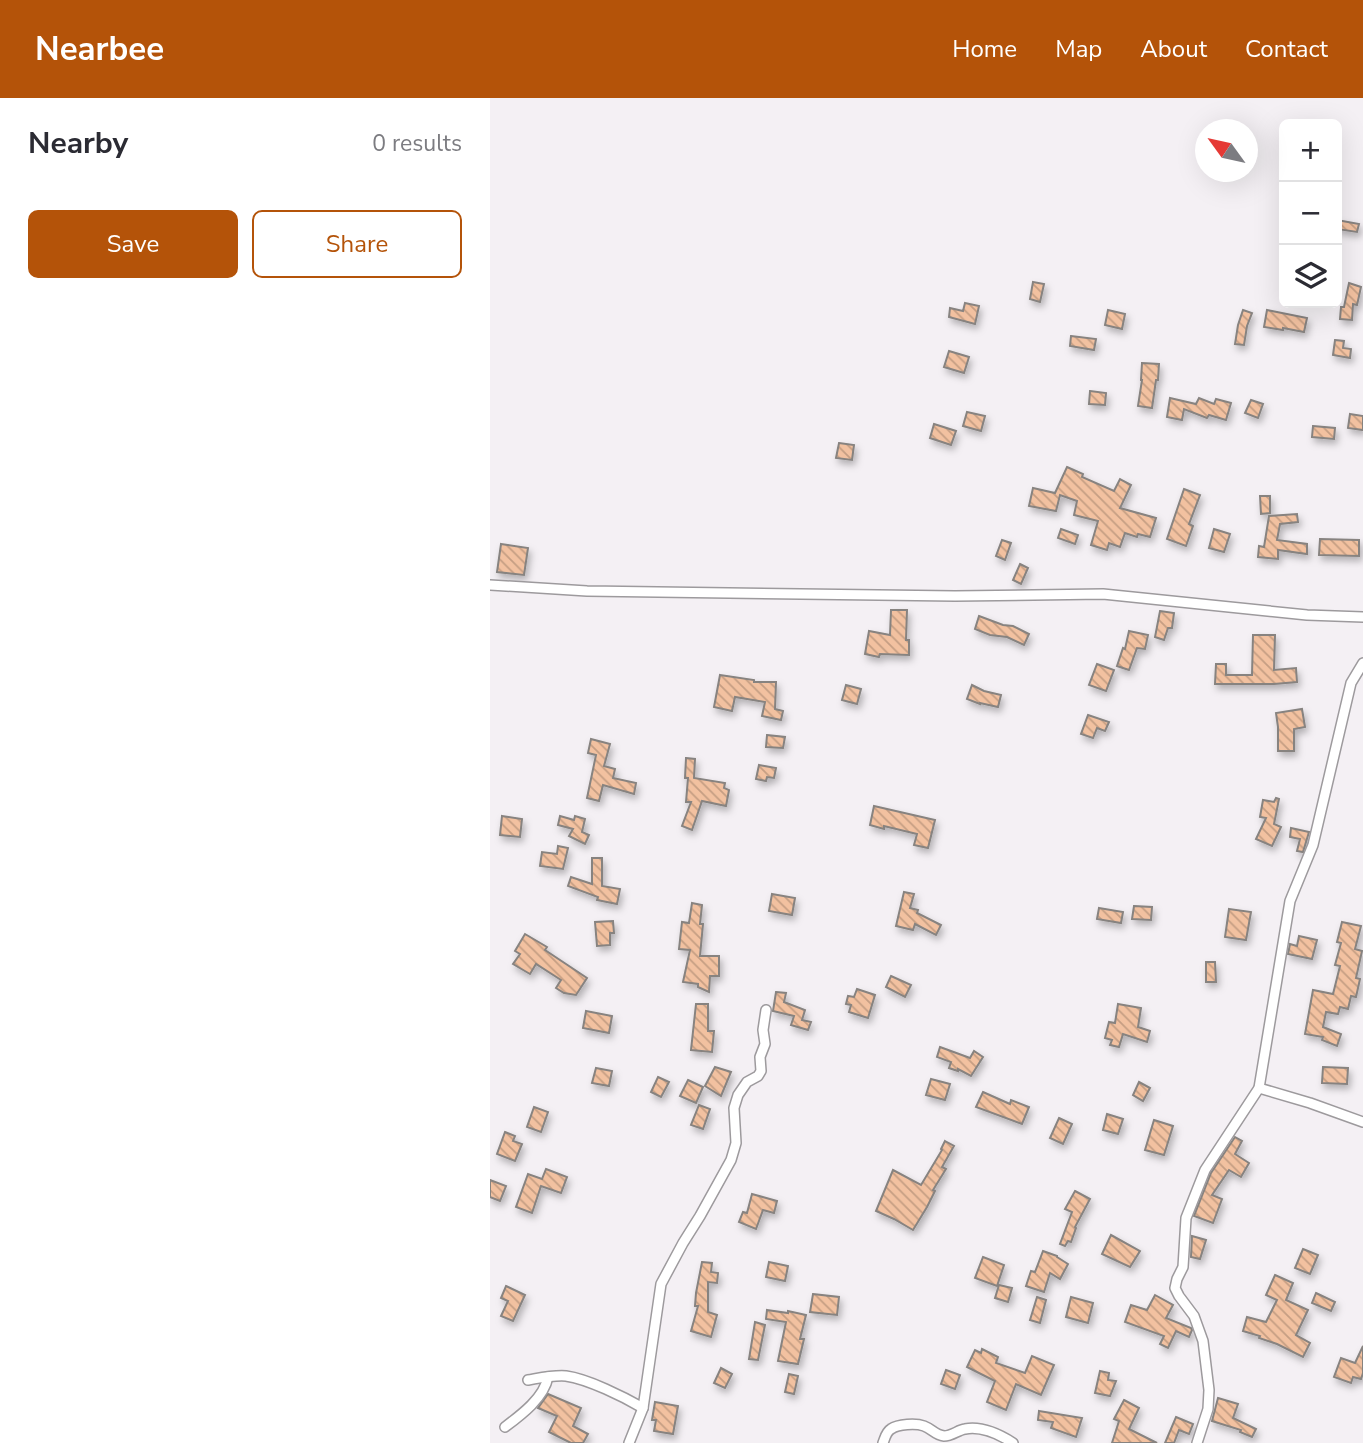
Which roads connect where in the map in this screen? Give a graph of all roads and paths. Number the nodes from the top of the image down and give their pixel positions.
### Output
1 (490, 585) edge
2 (1363, 618) edge
3 (1363, 663) edge
4 (766, 1010) dead end
5 (1259, 1088) junction
6 (1363, 1122) edge
7 (548, 1377) junction
8 (528, 1380) dead end
9 (643, 1408) junction
10 (505, 1427) dead end
11 (629, 1443) edge
12 (883, 1443) edge
13 (1013, 1443) edge
14 (1197, 1443) edge

1 - 2 street
3 - 5 street
4 - 9 street
5 - 6 street
5 - 14 street
7 - 8 street
7 - 9 street
7 - 10 street
9 - 11 street
12 - 13 street

